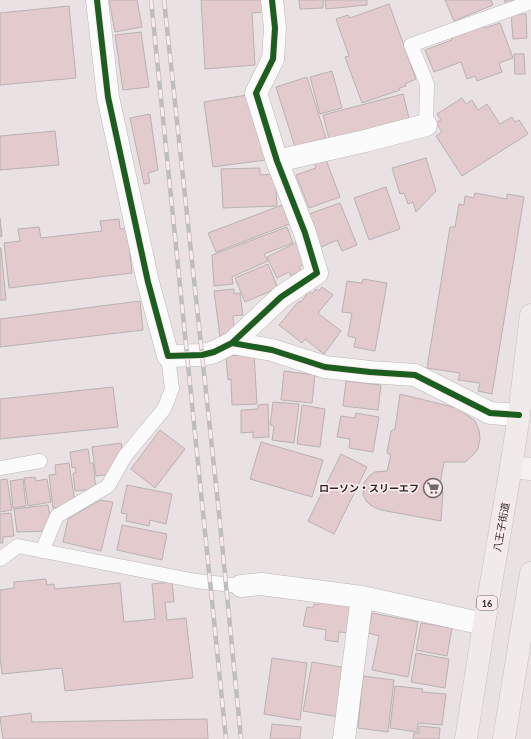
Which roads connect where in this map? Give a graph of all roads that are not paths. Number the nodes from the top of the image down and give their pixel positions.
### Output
1 (96, 0) edge
2 (272, 0) edge
3 (531, 2) edge
4 (426, 125) joint
5 (277, 161) junction
6 (531, 315) edge
7 (232, 343) junction
8 (168, 356) junction
9 (519, 415) junction
10 (40, 461) dead end
11 (0, 468) edge
12 (521, 468) edge
13 (42, 551) junction
14 (0, 559) edge
15 (531, 573) edge
16 (241, 586) joint
17 (362, 597) junction
18 (484, 624) junction
19 (527, 625) edge
20 (344, 739) edge
21 (466, 739) edge
22 (504, 739) edge

1 - 8 street
2 - 5 street
3 - 4 lane
4 - 5 street
5 - 7 street
6 - 9 highway, 八王子街道 / 16
7 - 8 street
7 - 9 street
8 - 13 lane
9 - 12 highway, 八王子街道 / 16
10 - 11 lane
12 - 18 highway, 八王子街道 / 16
13 - 14 lane
13 - 16 lane
15 - 19 highway
16 - 17 street
17 - 18 street
17 - 20 street
18 - 21 highway, 八王子街道 / 16
19 - 22 highway

